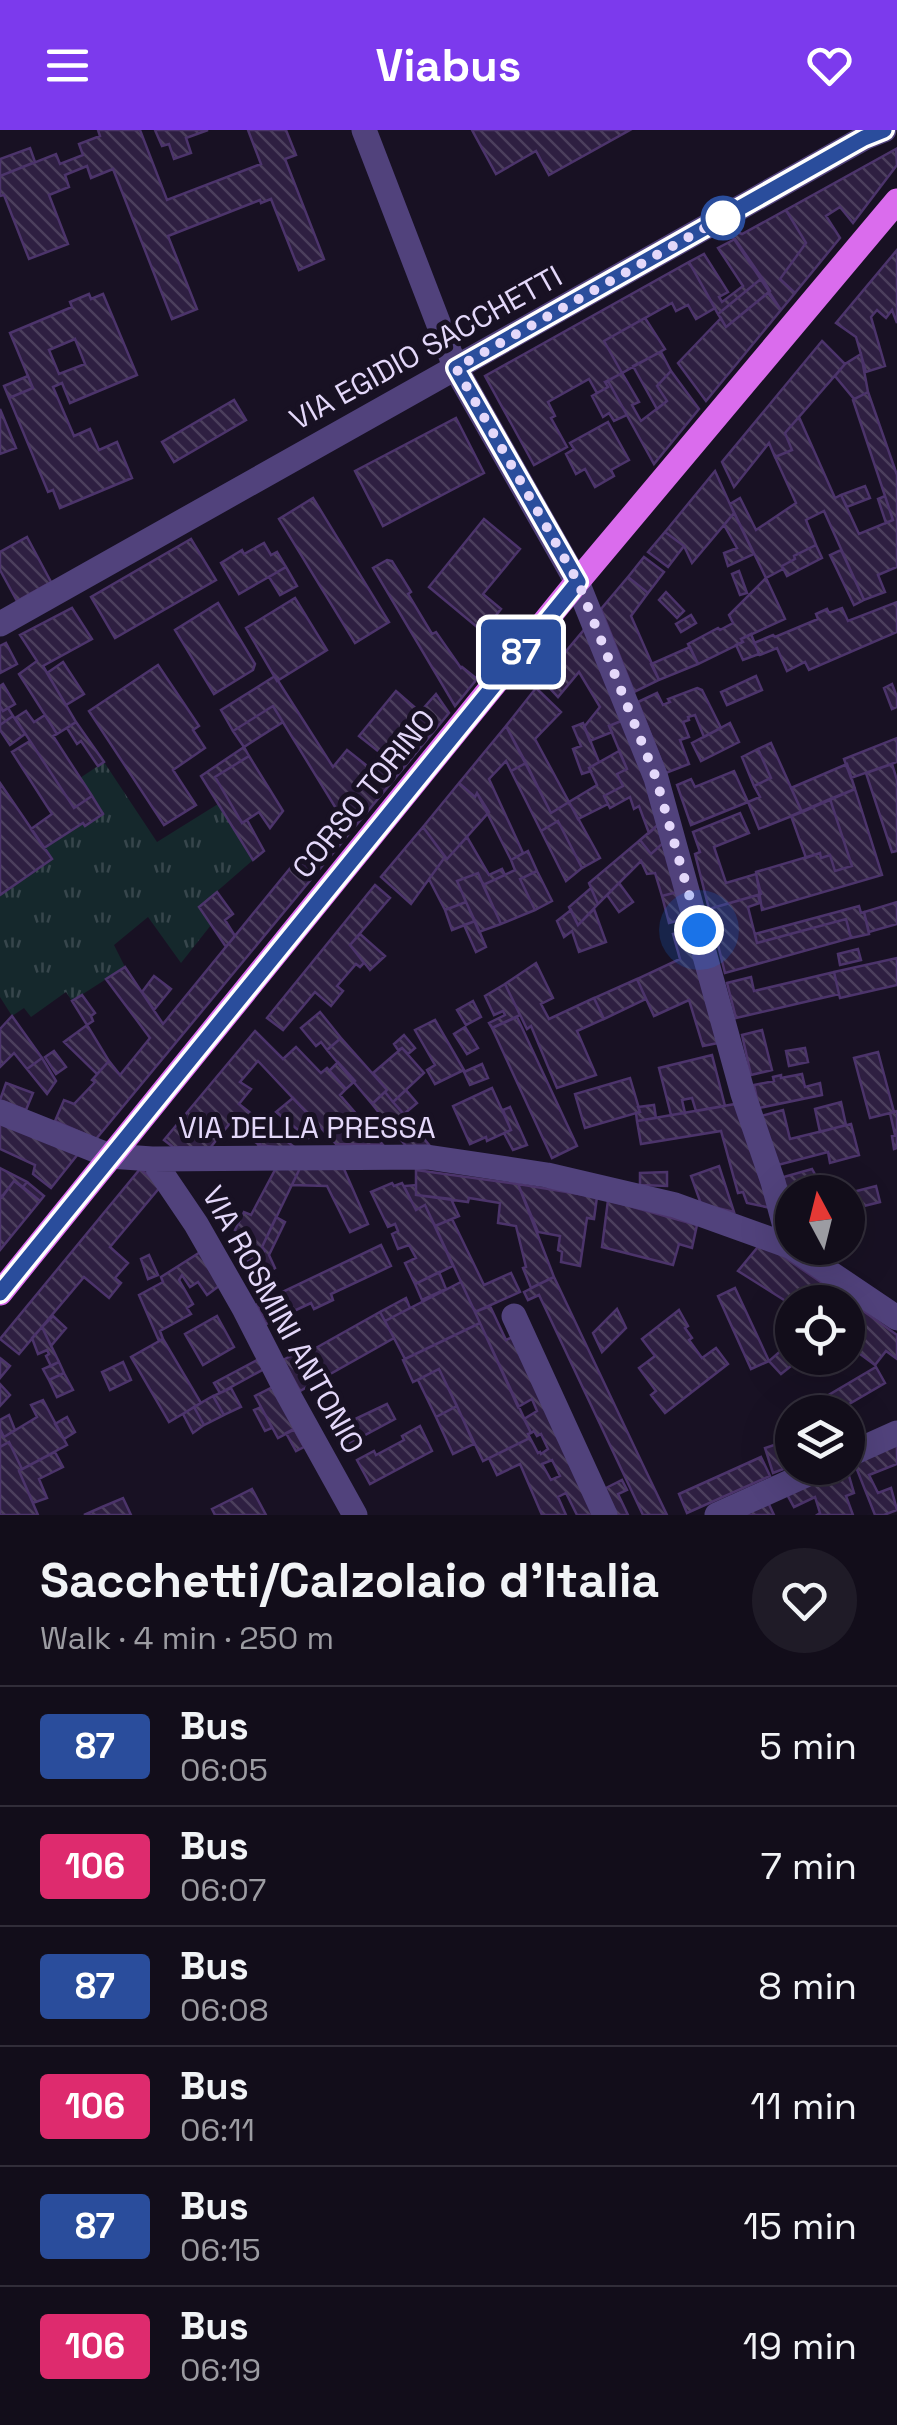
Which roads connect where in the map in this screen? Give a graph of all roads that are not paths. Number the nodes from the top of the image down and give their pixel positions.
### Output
1 (364, 130) edge
2 (884, 130) edge
3 (897, 201) edge
4 (456, 368) junction
5 (578, 582) junction
6 (0, 624) edge
7 (0, 1112) edge
8 (110, 1156) junction
9 (152, 1159) junction
10 (775, 1189) edge
11 (775, 1241) edge
12 (819, 1265) edge
13 (0, 1293) edge
14 (514, 1316) dead end
15 (897, 1318) edge
16 (897, 1432) edge
17 (865, 1447) edge
18 (783, 1485) edge
19 (355, 1515) edge
20 (605, 1515) edge
21 (717, 1515) edge

1 - 4 street
2 - 4 street, VIA EGIDIO SACCHETTI
3 - 5 main road, CORSO TORINO
4 - 5 street
4 - 6 street, VIA EGIDIO SACCHETTI
5 - 8 main road, CORSO TORINO
5 - 10 street
7 - 8 street, VIA DELLA PRESSA
8 - 9 street, VIA DELLA PRESSA
8 - 13 main road, CORSO TORINO
9 - 11 street, VIA DELLA PRESSA
9 - 19 street, VIA ROSMINI ANTONIO
12 - 15 street, VIA DELLA PRESSA
14 - 20 street
16 - 17 street
18 - 21 street

